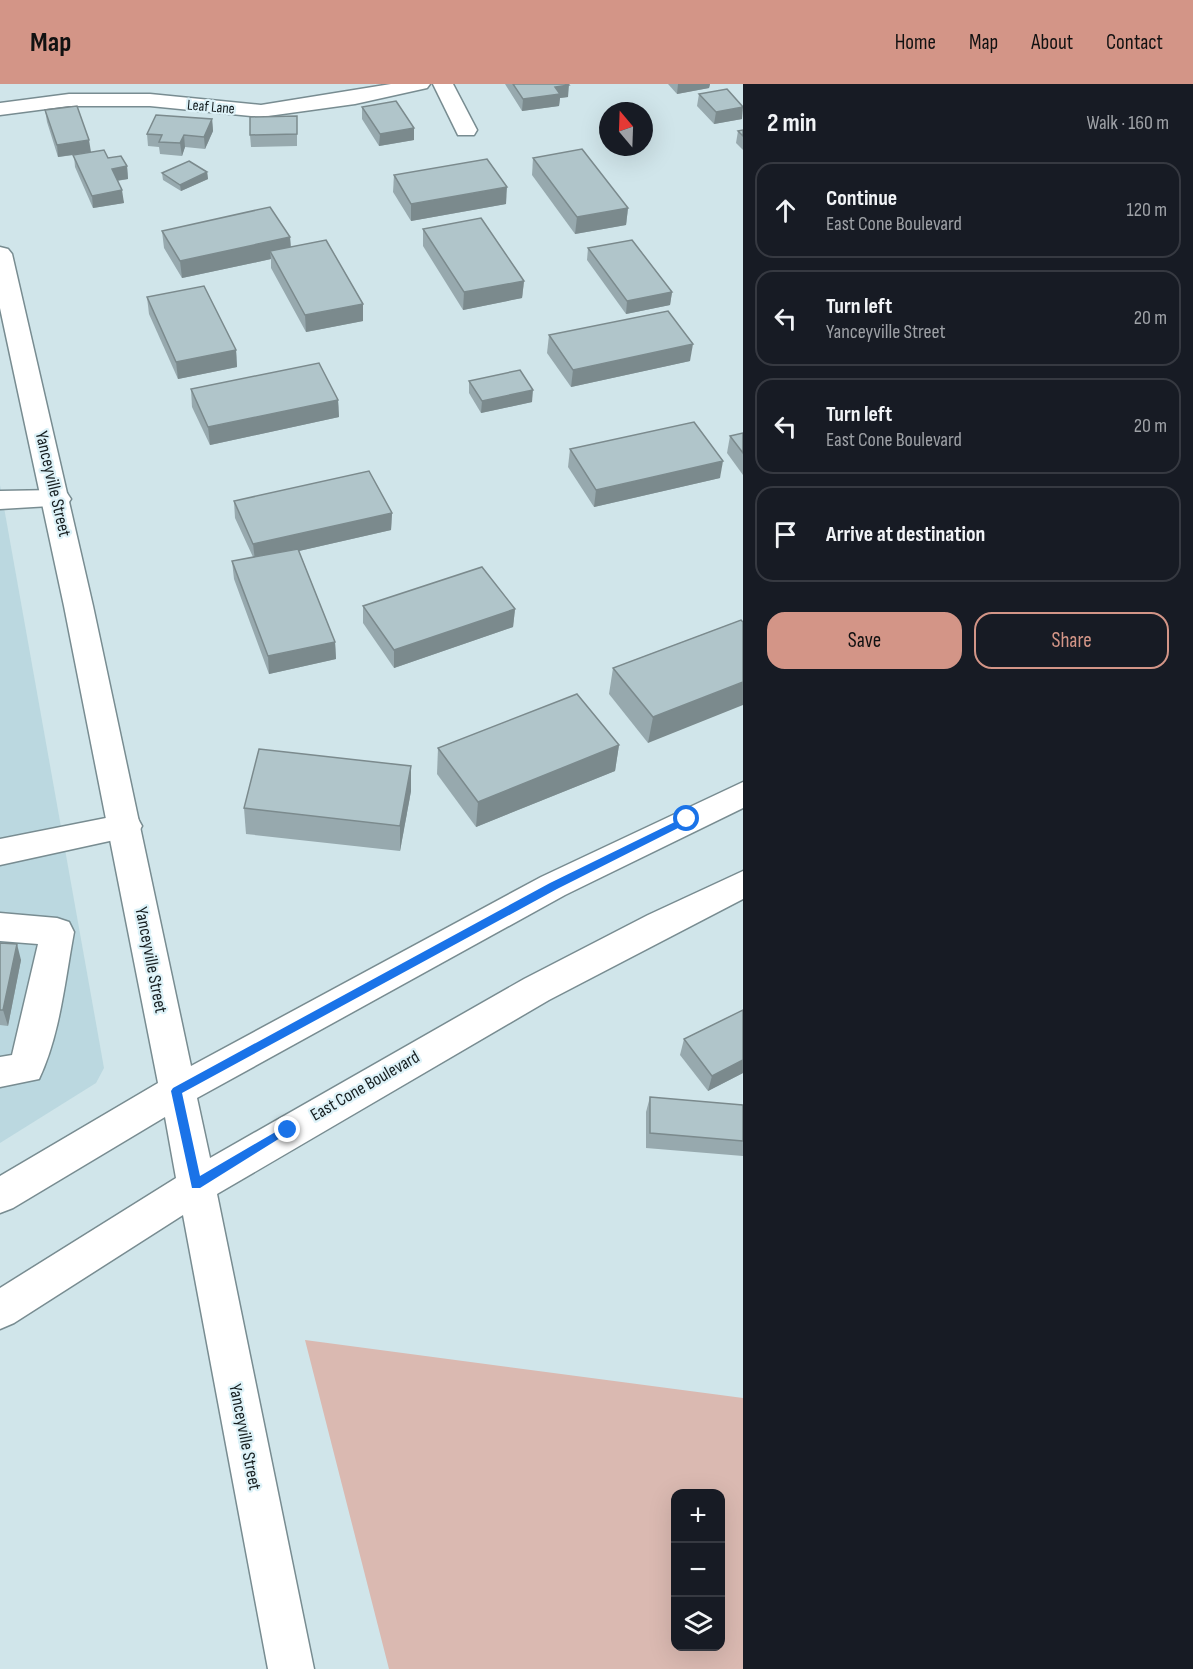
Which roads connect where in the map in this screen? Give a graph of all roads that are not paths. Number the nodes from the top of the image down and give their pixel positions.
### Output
1 (420, 84) edge
2 (443, 84) edge
3 (0, 109) edge
4 (466, 130) dead end
5 (0, 254) edge
6 (57, 499) junction
7 (0, 500) edge
8 (743, 794) edge
9 (126, 826) junction
10 (0, 852) edge
11 (743, 884) edge
12 (0, 927) edge
13 (0, 1072) edge
14 (177, 1091) junction
15 (196, 1184) junction
16 (0, 1196) edge
17 (0, 1310) edge
18 (291, 1669) edge

1 - 3 main road, Leaf Lane
2 - 4 main road
5 - 6 main road, Yanceyville Street
6 - 7 main road
6 - 9 main road, Yanceyville Street
8 - 14 main road
9 - 10 main road
9 - 14 main road, Yanceyville Street
11 - 15 main road, East Cone Boulevard
12 - 13 main road
14 - 15 main road, Yanceyville Street
14 - 16 main road
15 - 17 main road, East Cone Boulevard
15 - 18 main road, Yanceyville Street

